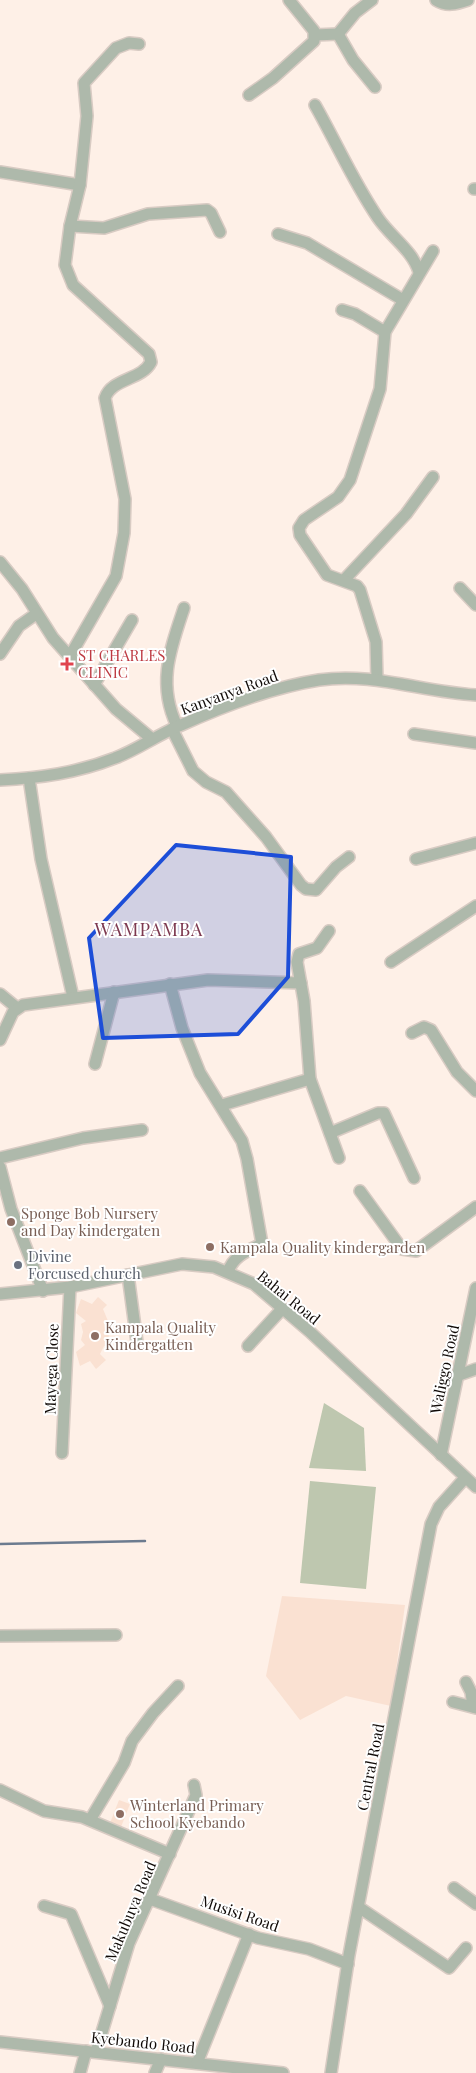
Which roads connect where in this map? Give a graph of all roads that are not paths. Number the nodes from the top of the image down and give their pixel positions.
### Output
1 (289, 0) edge
2 (372, 0) edge
3 (436, 0) edge
4 (468, 0) edge
5 (338, 34) junction
6 (315, 35) junction
7 (140, 44) dead end
8 (375, 87) dead end
9 (249, 95) dead end
10 (315, 105) dead end
11 (0, 172) edge
12 (80, 186) junction
13 (70, 226) junction
14 (220, 232) dead end
15 (278, 234) dead end
16 (433, 251) dead end
17 (419, 272) junction
18 (403, 300) junction
19 (342, 310) dead end
20 (385, 332) junction
21 (433, 477) dead end
22 (0, 562) edge
23 (344, 580) junction
24 (460, 588) dead end
25 (476, 605) edge
26 (184, 608) dead end
27 (36, 614) junction
28 (132, 620) dead end
29 (0, 654) edge
30 (70, 656) junction
31 (377, 678) junction
32 (94, 685) junction
33 (476, 695) edge
34 (174, 728) junction
35 (414, 734) dead end
36 (152, 739) junction
37 (476, 743) edge
38 (29, 778) junction
39 (0, 780) edge
40 (476, 843) edge
41 (349, 857) dead end
42 (416, 859) dead end
43 (476, 906) edge
44 (329, 931) dead end
45 (391, 962) dead end
46 (301, 983) junction
47 (170, 984) junction
48 (114, 992) junction
49 (0, 994) edge
50 (73, 997) junction
51 (17, 1008) junction
52 (412, 1033) dead end
53 (0, 1040) edge
54 (95, 1064) dead end
55 (310, 1080) junction
56 (476, 1091) edge
57 (222, 1106) junction
58 (142, 1130) dead end
59 (330, 1133) junction
60 (0, 1158) edge
61 (339, 1158) dead end
62 (0, 1167) edge
63 (414, 1178) dead end
64 (360, 1191) dead end
65 (476, 1207) edge
66 (228, 1272) junction
67 (128, 1276) junction
68 (70, 1287) junction
69 (476, 1288) edge
70 (43, 1291) junction
71 (0, 1294) edge
72 (282, 1309) junction
73 (136, 1342) dead end
74 (248, 1346) dead end
75 (476, 1369) edge
76 (459, 1375) junction
77 (62, 1452) dead end
78 (441, 1455) junction
79 (472, 1482) edge
80 (116, 1635) dead end
81 (0, 1636) edge
82 (466, 1682) dead end
83 (178, 1686) dead end
84 (453, 1702) dead end
85 (474, 1708) edge
86 (194, 1785) dead end
87 (0, 1790) edge
88 (90, 1820) junction
89 (170, 1854) junction
90 (454, 1888) dead end
91 (150, 1899) junction
92 (44, 1906) dead end
93 (360, 1908) junction
94 (474, 1908) edge
95 (249, 1934) junction
96 (466, 1948) dead end
97 (348, 1964) junction
98 (110, 2006) junction
99 (0, 2042) edge
100 (90, 2052) junction
101 (161, 2059) junction
102 (197, 2063) junction
103 (80, 2073) edge
104 (155, 2073) edge
105 (283, 2073) edge
106 (331, 2073) edge

1 - 6 street
2 - 5 street
3 - 4 street
5 - 6 street
5 - 8 street
6 - 9 street
7 - 12 street
10 - 17 street
11 - 12 street
12 - 13 street
13 - 14 street
13 - 30 street
15 - 18 street
16 - 17 street
17 - 18 street
18 - 20 street
19 - 20 street
20 - 23 street
21 - 23 street
22 - 27 street
23 - 31 street
24 - 25 street
26 - 34 street
27 - 29 street
27 - 30 street
28 - 32 street
30 - 32 street
31 - 33 street, Kanyanya Road
31 - 34 street, Kanyanya Road
32 - 36 street
34 - 36 street, Kanyanya Road
34 - 41 street
35 - 37 street
36 - 38 street, Kanyanya Road
38 - 39 street, Kanyanya Road
38 - 50 street
40 - 42 street
43 - 45 street
44 - 46 street
46 - 47 street
46 - 55 street
47 - 48 street
47 - 57 street
48 - 50 street
48 - 54 street
49 - 51 street
50 - 51 street
51 - 53 street
52 - 56 street
55 - 57 street
55 - 59 street
57 - 66 street
58 - 60 street
59 - 61 street
59 - 63 street
62 - 70 street
64 - 65 street
66 - 67 street, Bahai Road
66 - 72 street, Bahai Road
67 - 68 street, Bahai Road
67 - 73 street
68 - 70 street, Bahai Road
68 - 77 street, Mayega Close
69 - 76 street, Waliggo Road
70 - 71 street, Bahai Road
72 - 74 street
72 - 78 street, Bahai Road
75 - 76 street
76 - 78 street, Waliggo Road
78 - 79 street, Bahai Road
79 - 93 street, Central Road
80 - 81 street
82 - 85 street
83 - 88 street
84 - 85 street
86 - 89 street, Makubuya Road
87 - 88 street
88 - 89 street
89 - 91 street, Makubuya Road
90 - 94 street
91 - 95 street, Musisi Road
91 - 98 street, Makubuya Road
92 - 98 street
93 - 96 street
93 - 97 street, Central Road
95 - 97 street, Musisi Road
95 - 102 street
97 - 106 street, Central Road
98 - 100 street, Makubuya Road
99 - 100 street, Kyebando Road
100 - 101 street, Kyebando Road
100 - 103 street, Makubuya Road
101 - 102 street, Kyebando Road
101 - 104 street
102 - 105 street, Kyebando Road

